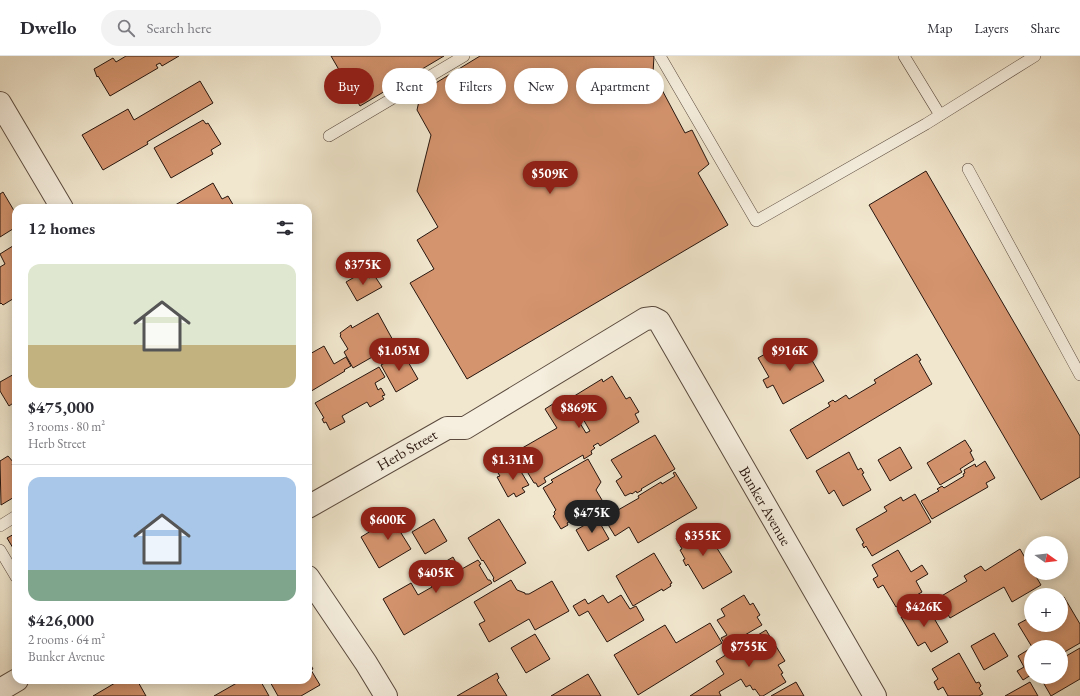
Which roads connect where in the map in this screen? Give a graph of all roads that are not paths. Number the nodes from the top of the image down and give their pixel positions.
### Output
1 (464, 56) edge
2 (660, 56) edge
3 (904, 56) edge
4 (1035, 56) edge
5 (0, 104) edge
6 (940, 116) junction
7 (328, 136) dead end
8 (968, 170) dead end
9 (60, 204) edge
10 (653, 318) joint
11 (1080, 376) edge
12 (312, 505) edge
13 (12, 518) edge
14 (0, 526) edge
15 (0, 550) edge
16 (12, 570) edge
17 (312, 583) edge
18 (12, 683) edge
19 (0, 690) edge
20 (386, 696) edge
21 (875, 696) edge

1 - 7 lane
2 - 6 lane
3 - 6 lane
4 - 6 lane
5 - 9 street
8 - 11 lane
10 - 12 street, Herb Street
10 - 21 street, Bunker Avenue
13 - 14 lane
15 - 16 lane
17 - 20 street
18 - 19 street

